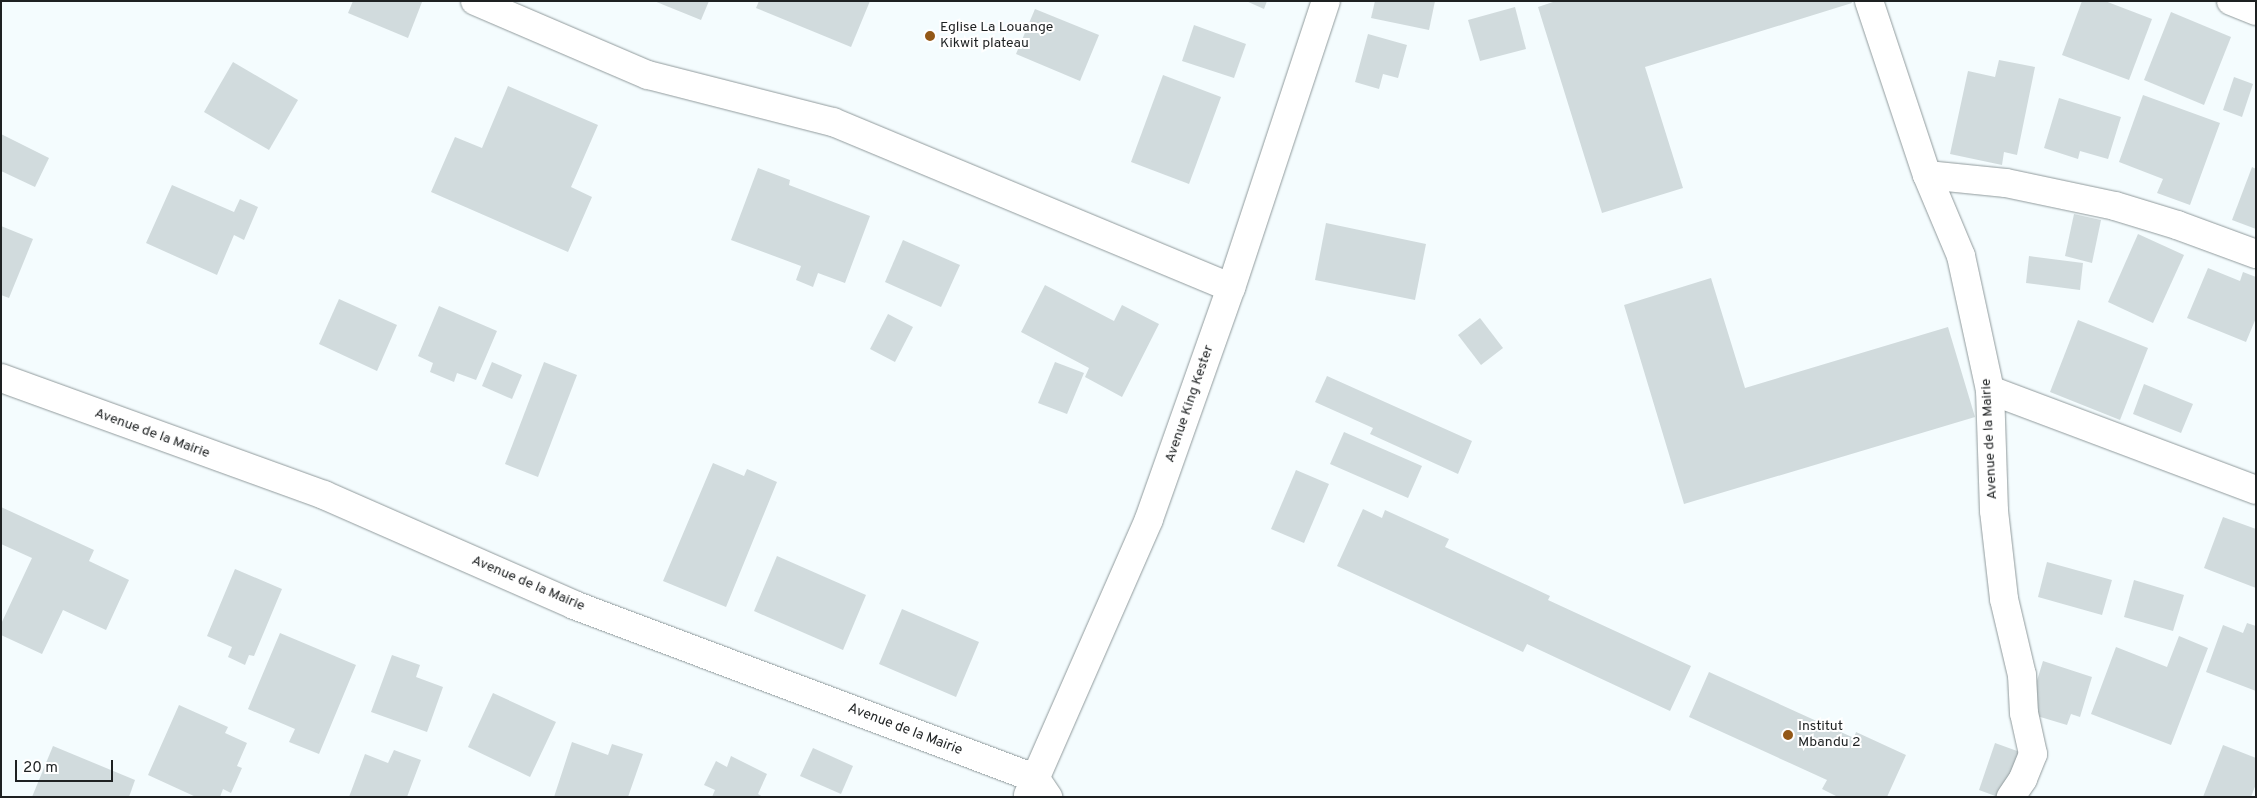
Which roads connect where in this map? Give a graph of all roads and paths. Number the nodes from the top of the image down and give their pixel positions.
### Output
1 (475, 1) edge
2 (1326, 1) edge
3 (1869, 1) edge
4 (2231, 1) edge
5 (2256, 11) edge
6 (1927, 175) junction
7 (2256, 254) edge
8 (1231, 288) junction
9 (1, 378) edge
10 (1990, 390) junction
11 (2256, 490) edge
12 (1037, 791) edge
13 (2011, 797) edge

1 - 8 street
2 - 8 street, Avenue King Kester
3 - 6 street, Avenue de la Mairie
4 - 5 street
6 - 7 street
6 - 10 street, Avenue de la Mairie
8 - 12 street, Avenue King Kester
9 - 12 street, Avenue de la Mairie
10 - 11 street
10 - 13 street, Avenue de la Mairie

